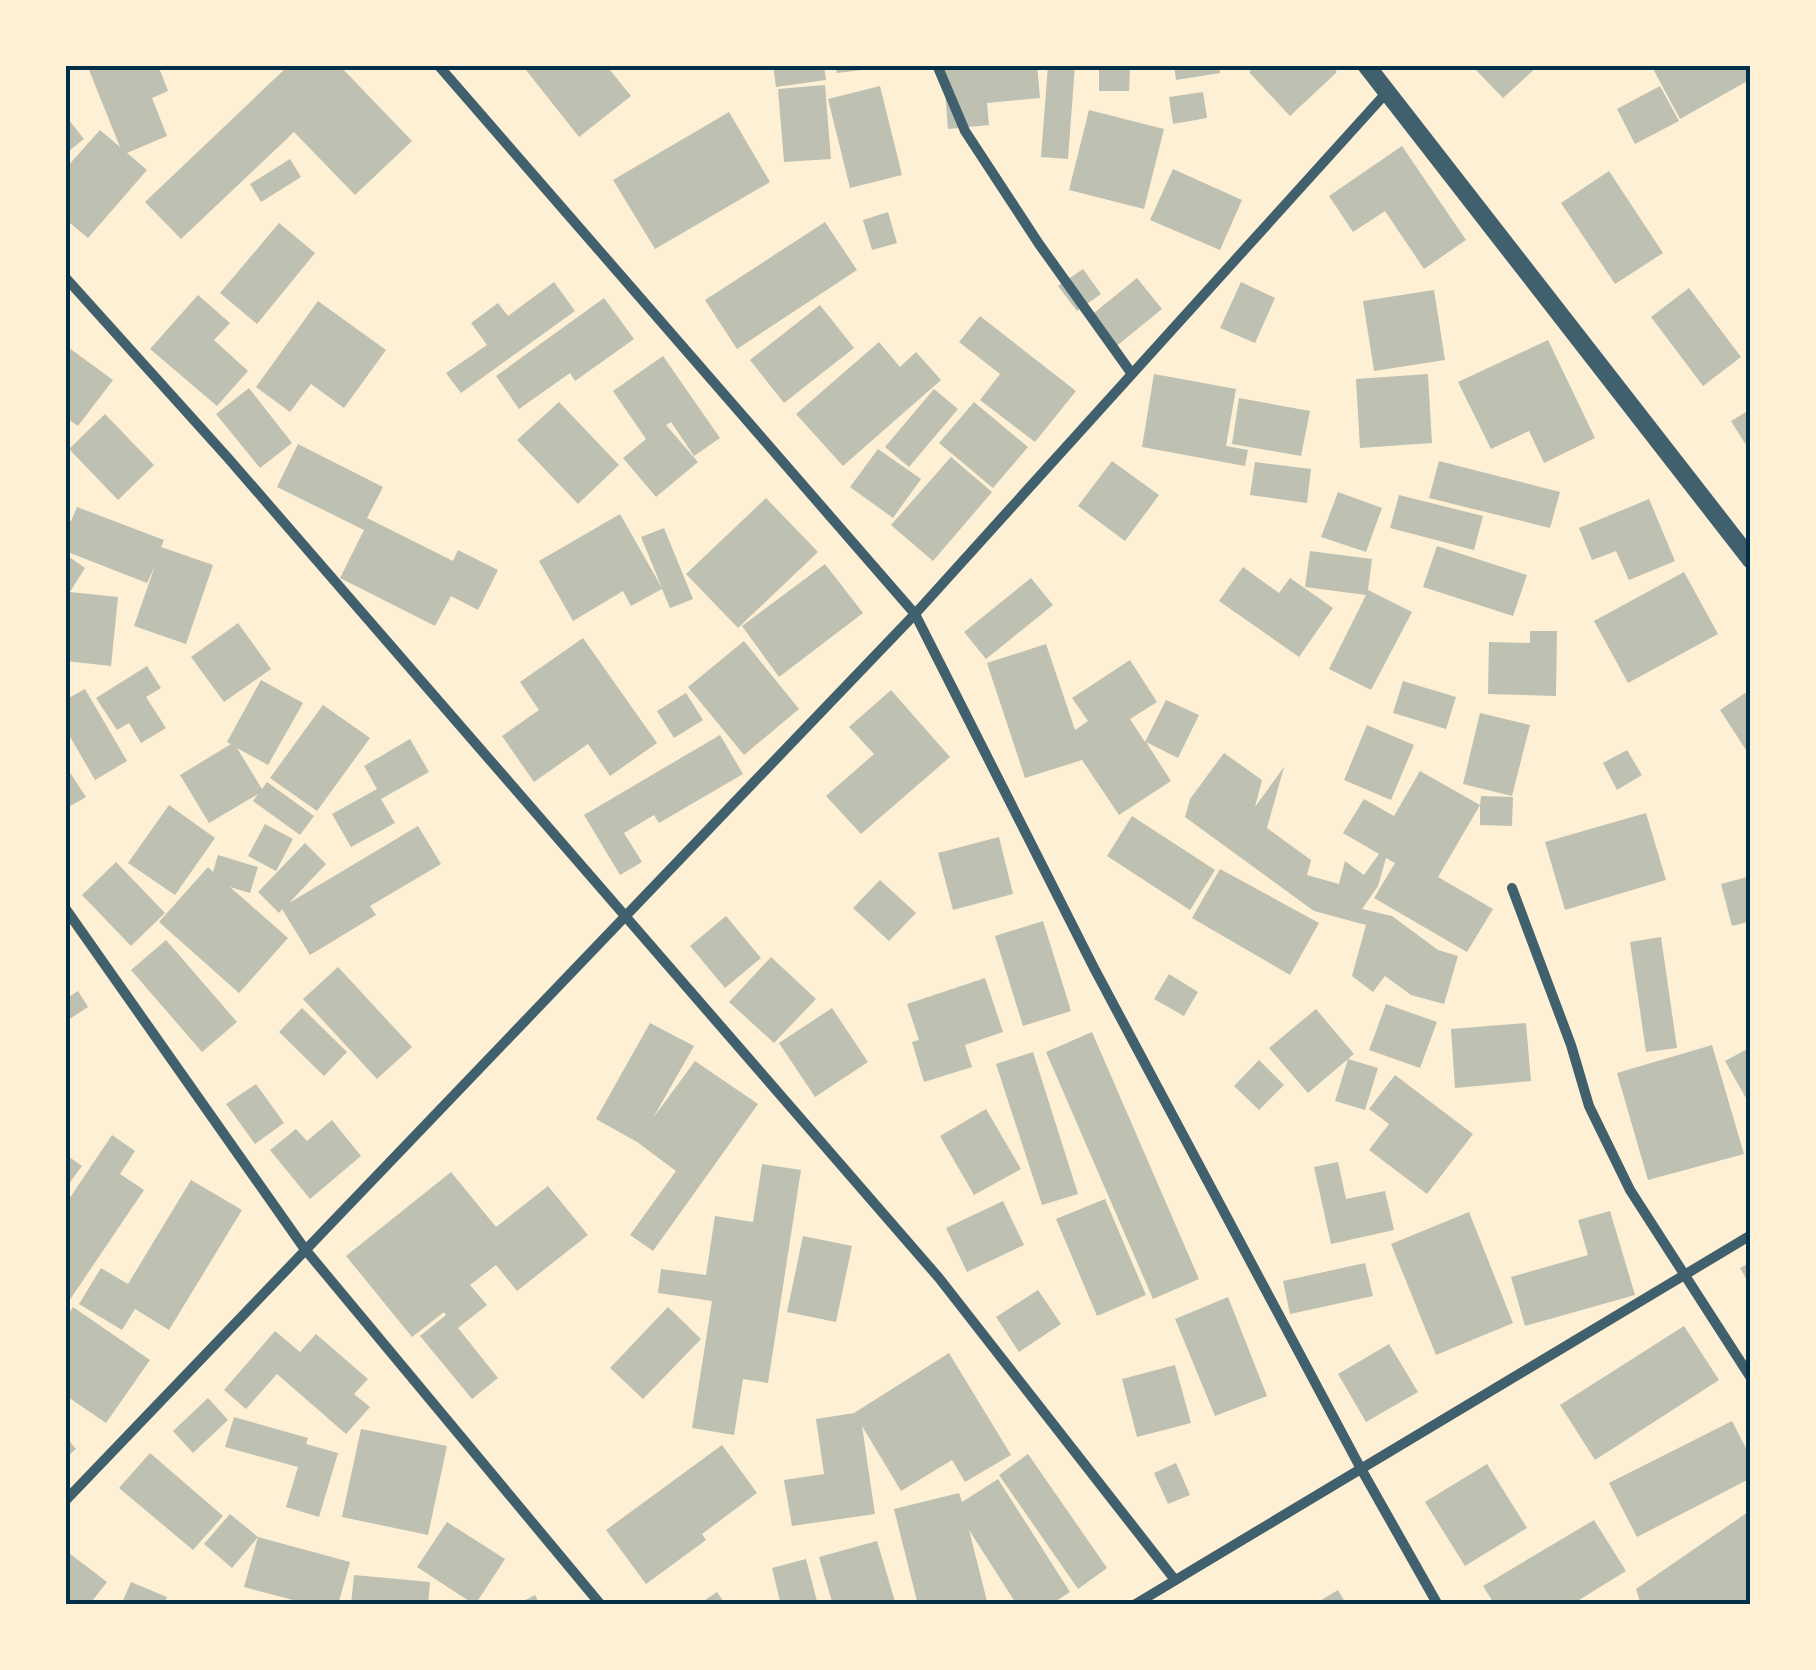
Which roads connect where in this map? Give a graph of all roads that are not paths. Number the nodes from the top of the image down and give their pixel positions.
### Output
1 (438, 65) edge
2 (937, 65) edge
3 (1366, 65) edge
4 (1387, 92) junction
5 (65, 278) edge
6 (1132, 374) junction
7 (1751, 560) edge
8 (915, 614) junction
9 (1512, 888) dead end
10 (65, 908) edge
11 (625, 915) junction
12 (1751, 1234) edge
13 (304, 1248) junction
14 (1684, 1273) junction
15 (1751, 1378) edge
16 (1360, 1467) junction
17 (65, 1501) edge
18 (1175, 1580) junction
19 (601, 1605) edge
20 (1134, 1605) edge
21 (1438, 1605) edge

1 - 8 street
2 - 6 street
3 - 4 street
4 - 6 street
4 - 7 street
5 - 11 street
6 - 8 street
8 - 11 street
8 - 16 street
9 - 14 street
10 - 13 street
11 - 13 street
11 - 18 street
12 - 14 street
13 - 17 street
13 - 19 street
14 - 15 street
14 - 16 street
16 - 18 street
16 - 21 street
18 - 20 street

